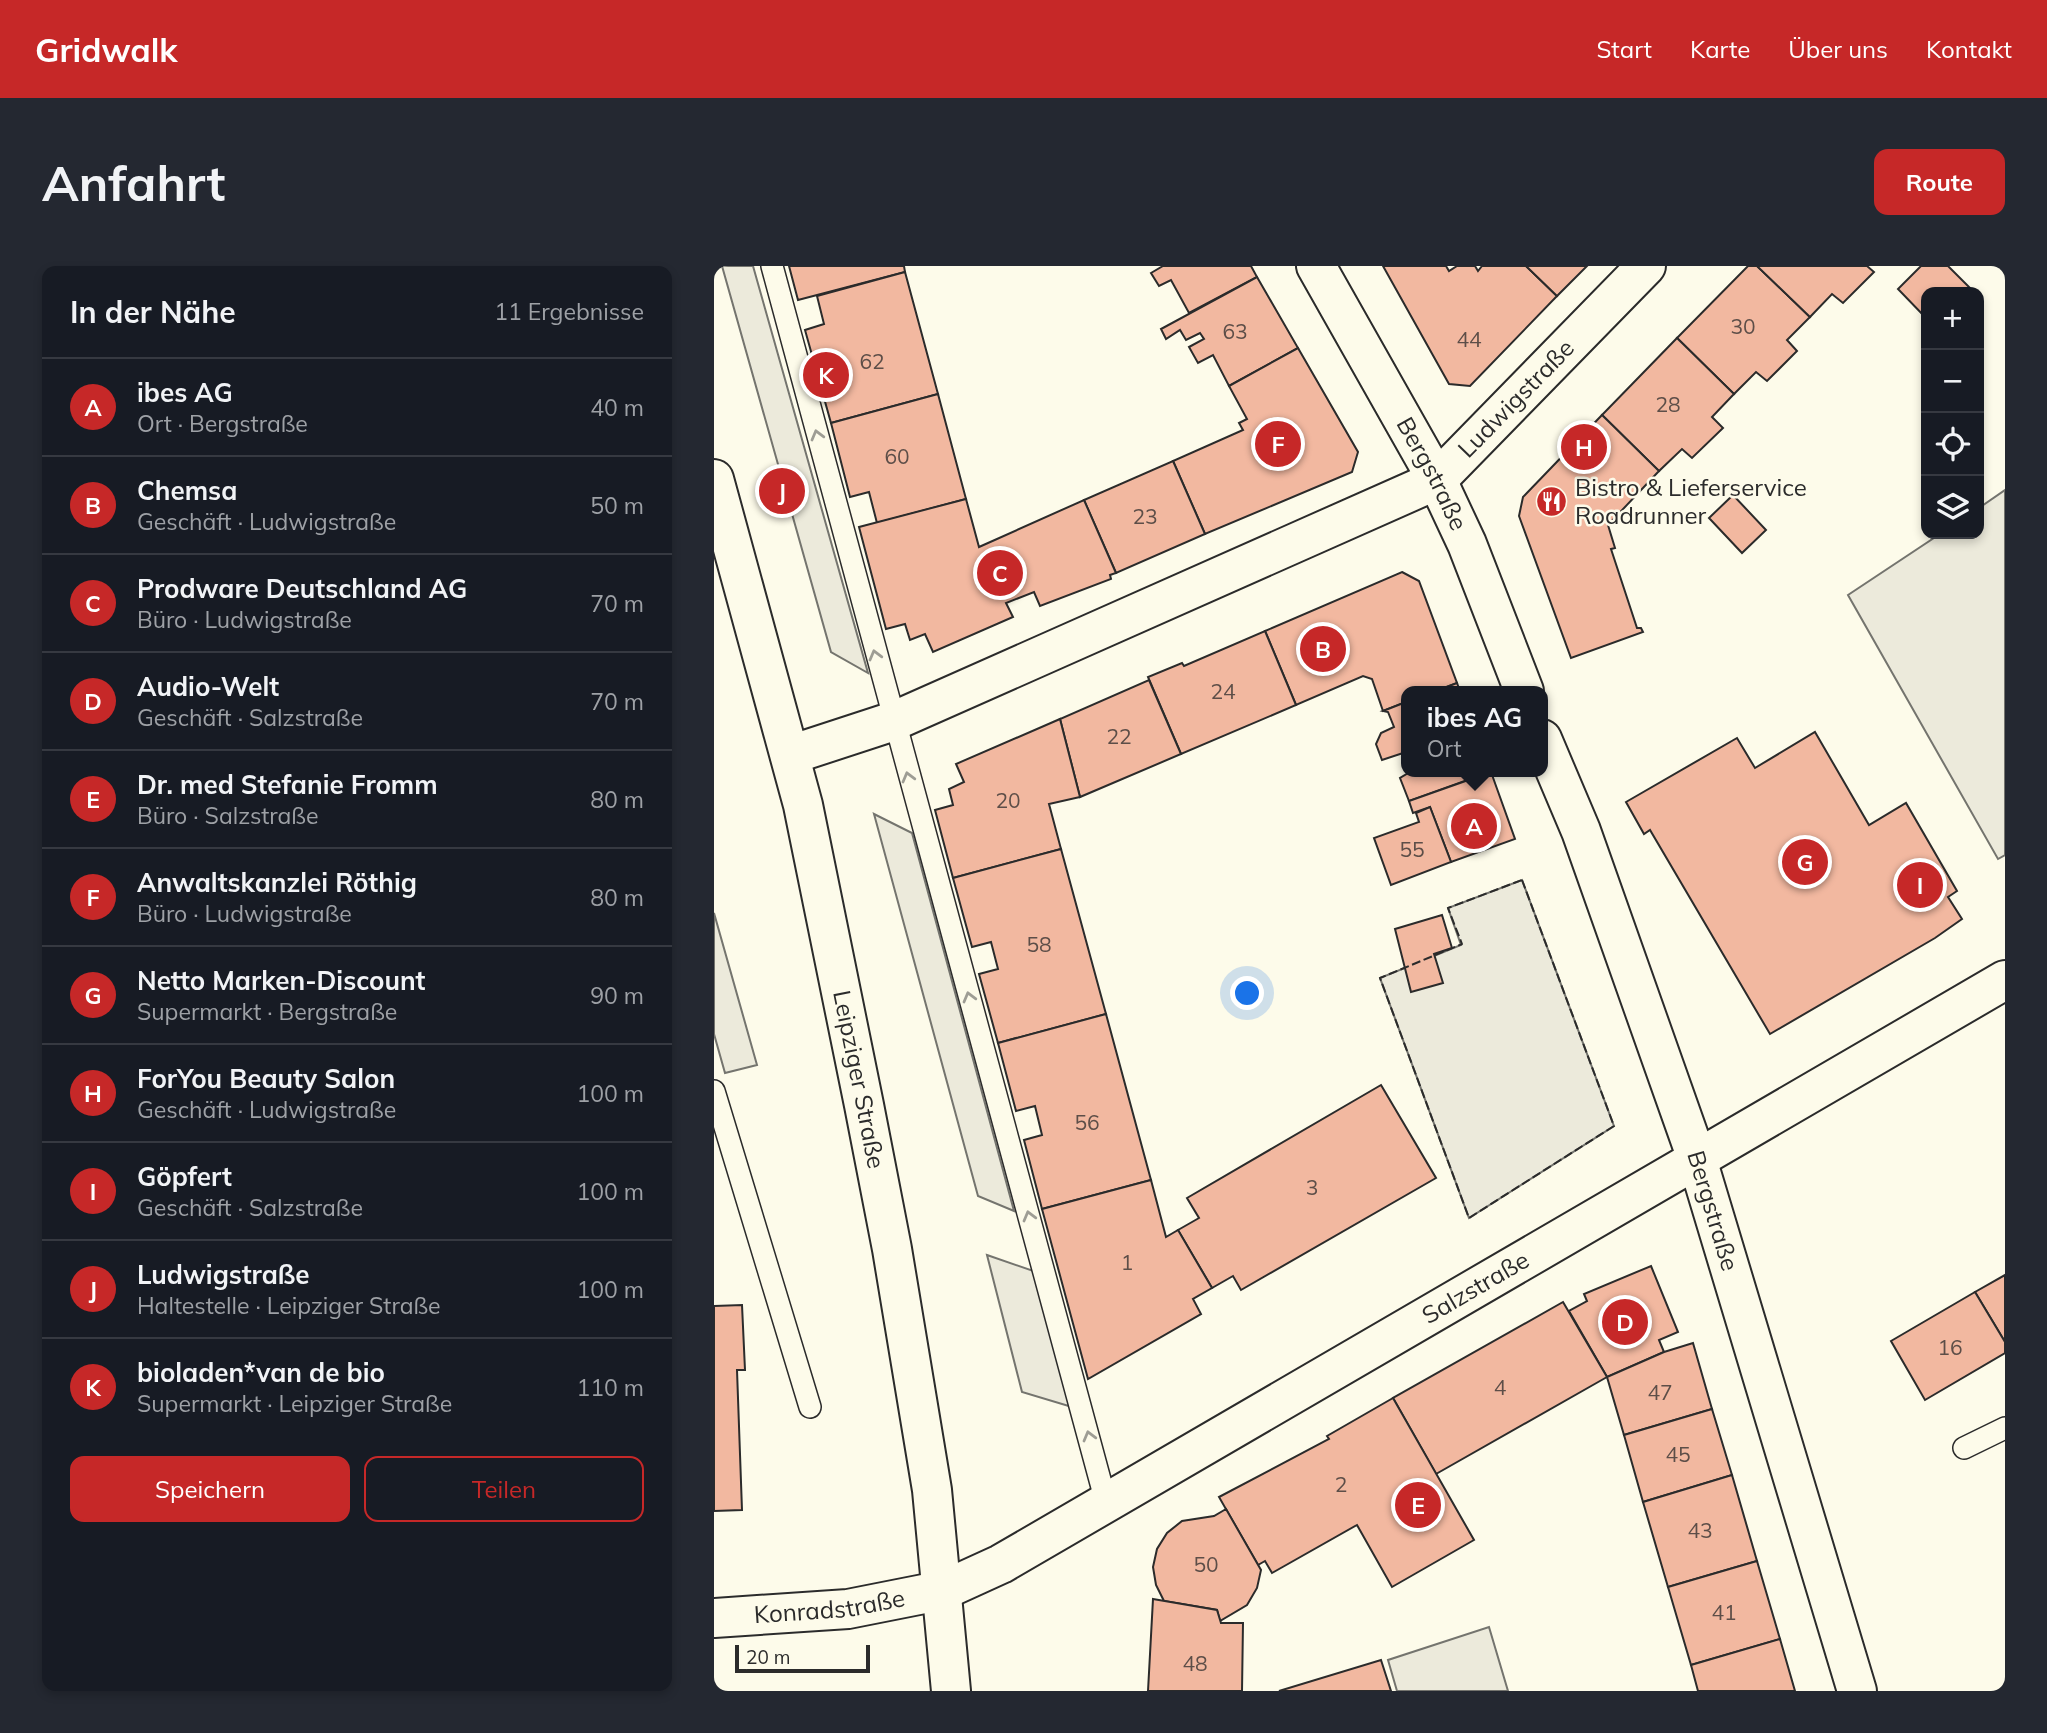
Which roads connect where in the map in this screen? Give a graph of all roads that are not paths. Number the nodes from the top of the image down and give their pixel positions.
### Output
1 (772, 266) edge
2 (1316, 266) edge
3 (1646, 266) edge
4 (714, 479) edge
5 (1437, 480) junction
6 (1522, 686) edge
7 (894, 720) junction
8 (1548, 752) edge
9 (790, 755) junction
10 (2005, 979) edge
11 (714, 1091) edge
12 (1697, 1159) junction
13 (810, 1407) dead end
14 (2005, 1428) edge
15 (1964, 1448) dead end
16 (1107, 1502) junction
17 (944, 1590) junction
18 (714, 1618) edge
19 (951, 1691) edge
20 (1857, 1691) edge

7 -> 1 lane
2 - 5 main road, Bergstraße
3 - 5 main road, Ludwigstraße
4 - 9 main road, Leipziger Straße
5 - 6 main road, Bergstraße
5 - 7 main road, Ludwigstraße
7 - 9 main road, Ludwigstraße
16 -> 7 lane
8 - 12 main road, Bergstraße
9 - 17 main road, Leipziger Straße
10 - 12 main road, Salzstraße
11 - 13 lane
12 - 16 main road, Salzstraße
12 - 20 main road, Bergstraße
14 - 15 lane
16 - 17 main road, Salzstraße
17 - 18 main road, Konradstraße
17 - 19 main road, Leipziger Straße

